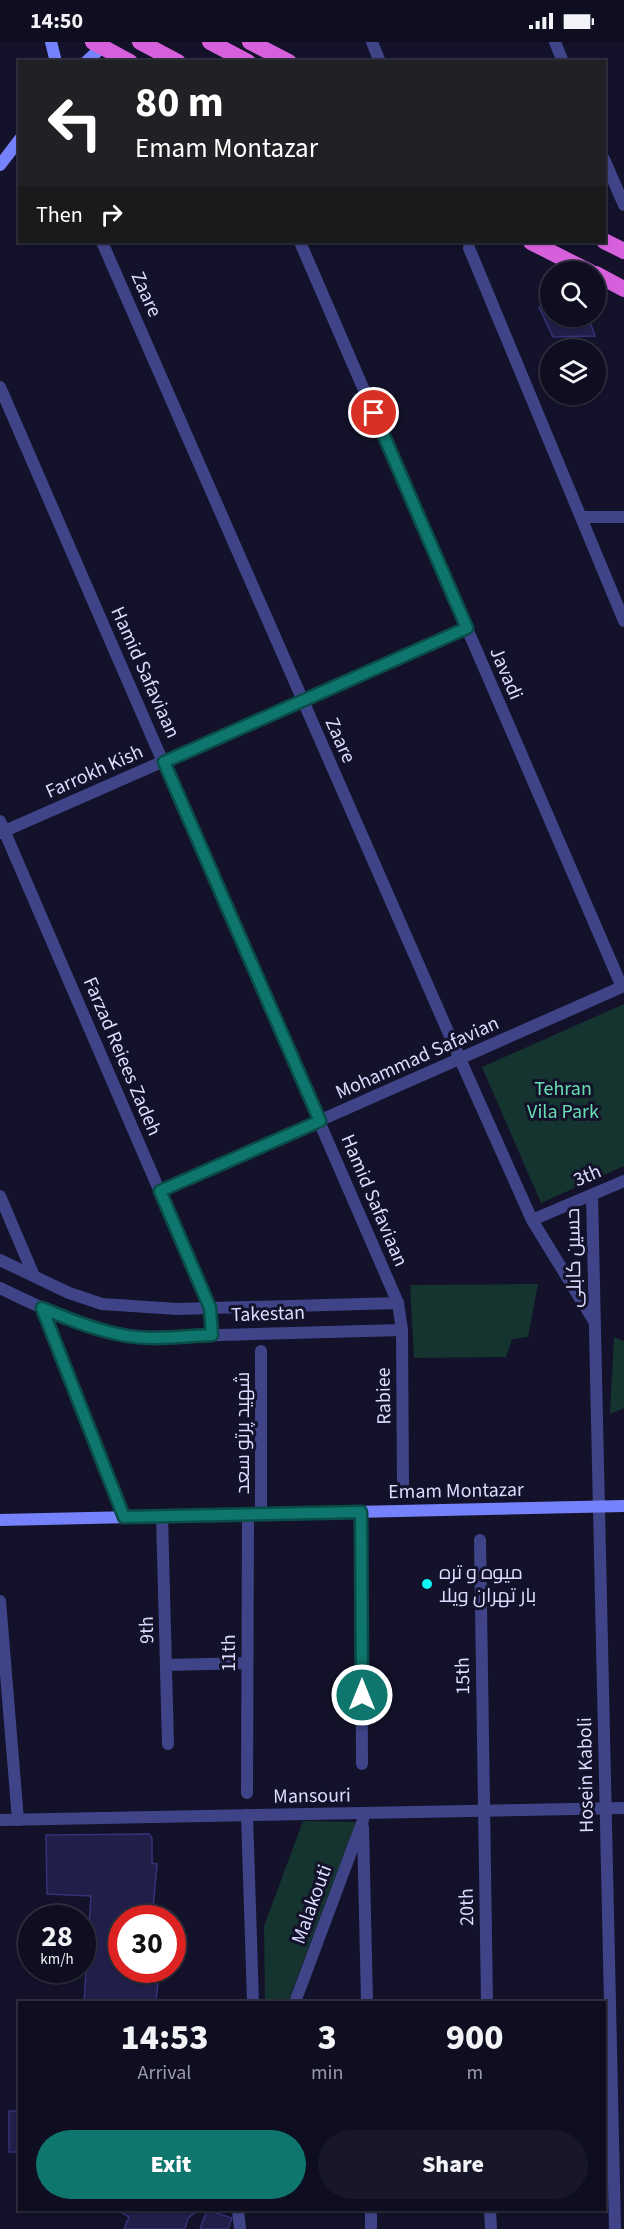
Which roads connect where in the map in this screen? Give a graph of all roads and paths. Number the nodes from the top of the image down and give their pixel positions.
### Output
1 (51, 42) edge
2 (140, 42) edge
3 (210, 42) edge
4 (250, 42) edge
5 (372, 42) edge
6 (555, 42) edge
7 (98, 44) edge
8 (56, 60) edge
9 (87, 60) edge
10 (126, 60) edge
11 (174, 60) edge
12 (244, 60) edge
13 (285, 60) edge
14 (379, 60) edge
15 (562, 60) edge
16 (18, 142) edge
17 (606, 164) edge
18 (0, 165) edge
19 (624, 205) edge
20 (606, 242) edge
21 (102, 243) edge
22 (300, 243) edge
23 (532, 243) edge
24 (469, 248) dead end
25 (624, 251) edge
26 (568, 261) edge
27 (606, 279) edge
28 (624, 289) edge
29 (0, 387) edge
30 (581, 517) junction
31 (624, 517) edge
32 (624, 621) edge
33 (467, 628) junction
34 (303, 700) junction
35 (164, 762) junction
36 (2, 828) edge
37 (623, 987) edge
38 (460, 1059) junction
39 (320, 1121) junction
40 (624, 1181) edge
41 (160, 1191) junction
42 (592, 1195) junction
43 (0, 1196) edge
44 (532, 1220) junction
45 (0, 1260) edge
46 (34, 1276) junction
47 (0, 1288) edge
48 (398, 1304) junction
49 (42, 1308) junction
50 (210, 1308) junction
51 (594, 1321) junction
52 (402, 1330) junction
53 (212, 1335) junction
54 (261, 1351) dead end
55 (403, 1488) dead end
56 (598, 1506) junction
57 (624, 1506) edge
58 (361, 1512) junction
59 (248, 1514) junction
60 (261, 1514) junction
61 (162, 1516) junction
62 (124, 1517) junction
63 (0, 1520) edge
64 (480, 1540) dead end
65 (0, 1601) edge
66 (247, 1663) junction
67 (166, 1665) junction
68 (168, 1744) dead end
69 (362, 1764) dead end
70 (247, 1793) dead end
71 (624, 1808) edge
72 (605, 1809) junction
73 (484, 1811) junction
74 (247, 1815) junction
75 (363, 1816) junction
76 (0, 1820) edge
77 (18, 1820) junction
78 (254, 2001) edge
79 (295, 2001) edge
80 (367, 2001) edge
81 (487, 2001) edge
82 (237, 2211) edge
83 (371, 2211) edge
84 (490, 2211) edge
85 (240, 2229) edge
86 (372, 2229) edge
87 (491, 2229) edge
88 (615, 2229) edge

1 - 8 main road
2 - 11 highway
3 - 12 highway
4 - 13 highway
5 - 14 street
6 - 15 street
7 - 9 main road
7 - 10 highway
16 - 18 main road
17 - 19 street
20 - 25 highway
21 - 34 street, Zaare
22 - 33 street, Javadi
23 - 26 highway
24 - 30 street
27 - 28 highway
29 - 35 street, Hamid Safaviaan
30 - 31 street
30 - 32 street
33 - 34 street, Farrokh Kish
33 - 37 street, Javadi
34 - 35 street, Farrokh Kish
34 - 38 street, Zaare
35 - 36 street, Farrokh Kish
35 - 39 street, Hamid Safaviaan
36 - 41 street, Farzad Reiees Zadeh
37 - 38 street, Mohammad Safavian
38 - 39 street, Mohammad Safavian
38 - 44 street, Zaare
39 - 41 street, Mohammad Safavian
39 - 48 street, Hamid Safaviaan
40 - 42 street, 3th
41 - 50 street, Farzad Reiees Zadeh
42 - 44 street, 3th
42 - 51 street, حسین کابلی
43 - 46 street
44 - 51 street, Zaare
45 - 46 street, Takestan
46 - 50 street, Takestan
47 - 49 street, Takestan
48 - 50 street, Takestan
48 - 52 street, Rabiee
49 - 53 street, Takestan
49 - 62 street
50 - 53 street, Farzad Reiees Zadeh
51 - 56 street, Hosein Kaboli
52 - 53 street, Takestan
52 - 55 street, Rabiee
54 - 60 street, شهید پرتو سعد
56 - 57 main road, Emam Montazar
56 - 58 main road, Emam Montazar
56 - 72 street, Hosein Kaboli
58 - 60 main road, Emam Montazar
58 - 69 street
59 - 60 main road, Emam Montazar
59 - 61 main road, Emam Montazar
59 - 66 street, 11th
61 - 62 main road, Emam Montazar
61 - 67 street, 9th
62 - 63 main road, Emam Montazar
64 - 73 street, 15th
65 - 77 street
66 - 67 street
66 - 70 street, 11th
67 - 68 street, 9th
71 - 72 street, Mansouri
72 - 73 street, Mansouri
72 - 88 street, Hosein Kaboli
73 - 75 street, Mansouri
73 - 81 street, 20th
74 - 75 street, Mansouri
74 - 77 street, Mansouri
74 - 78 street
75 - 79 street, Malakouti
75 - 80 street
76 - 77 street, Mansouri
82 - 85 street
83 - 86 street
84 - 87 street

